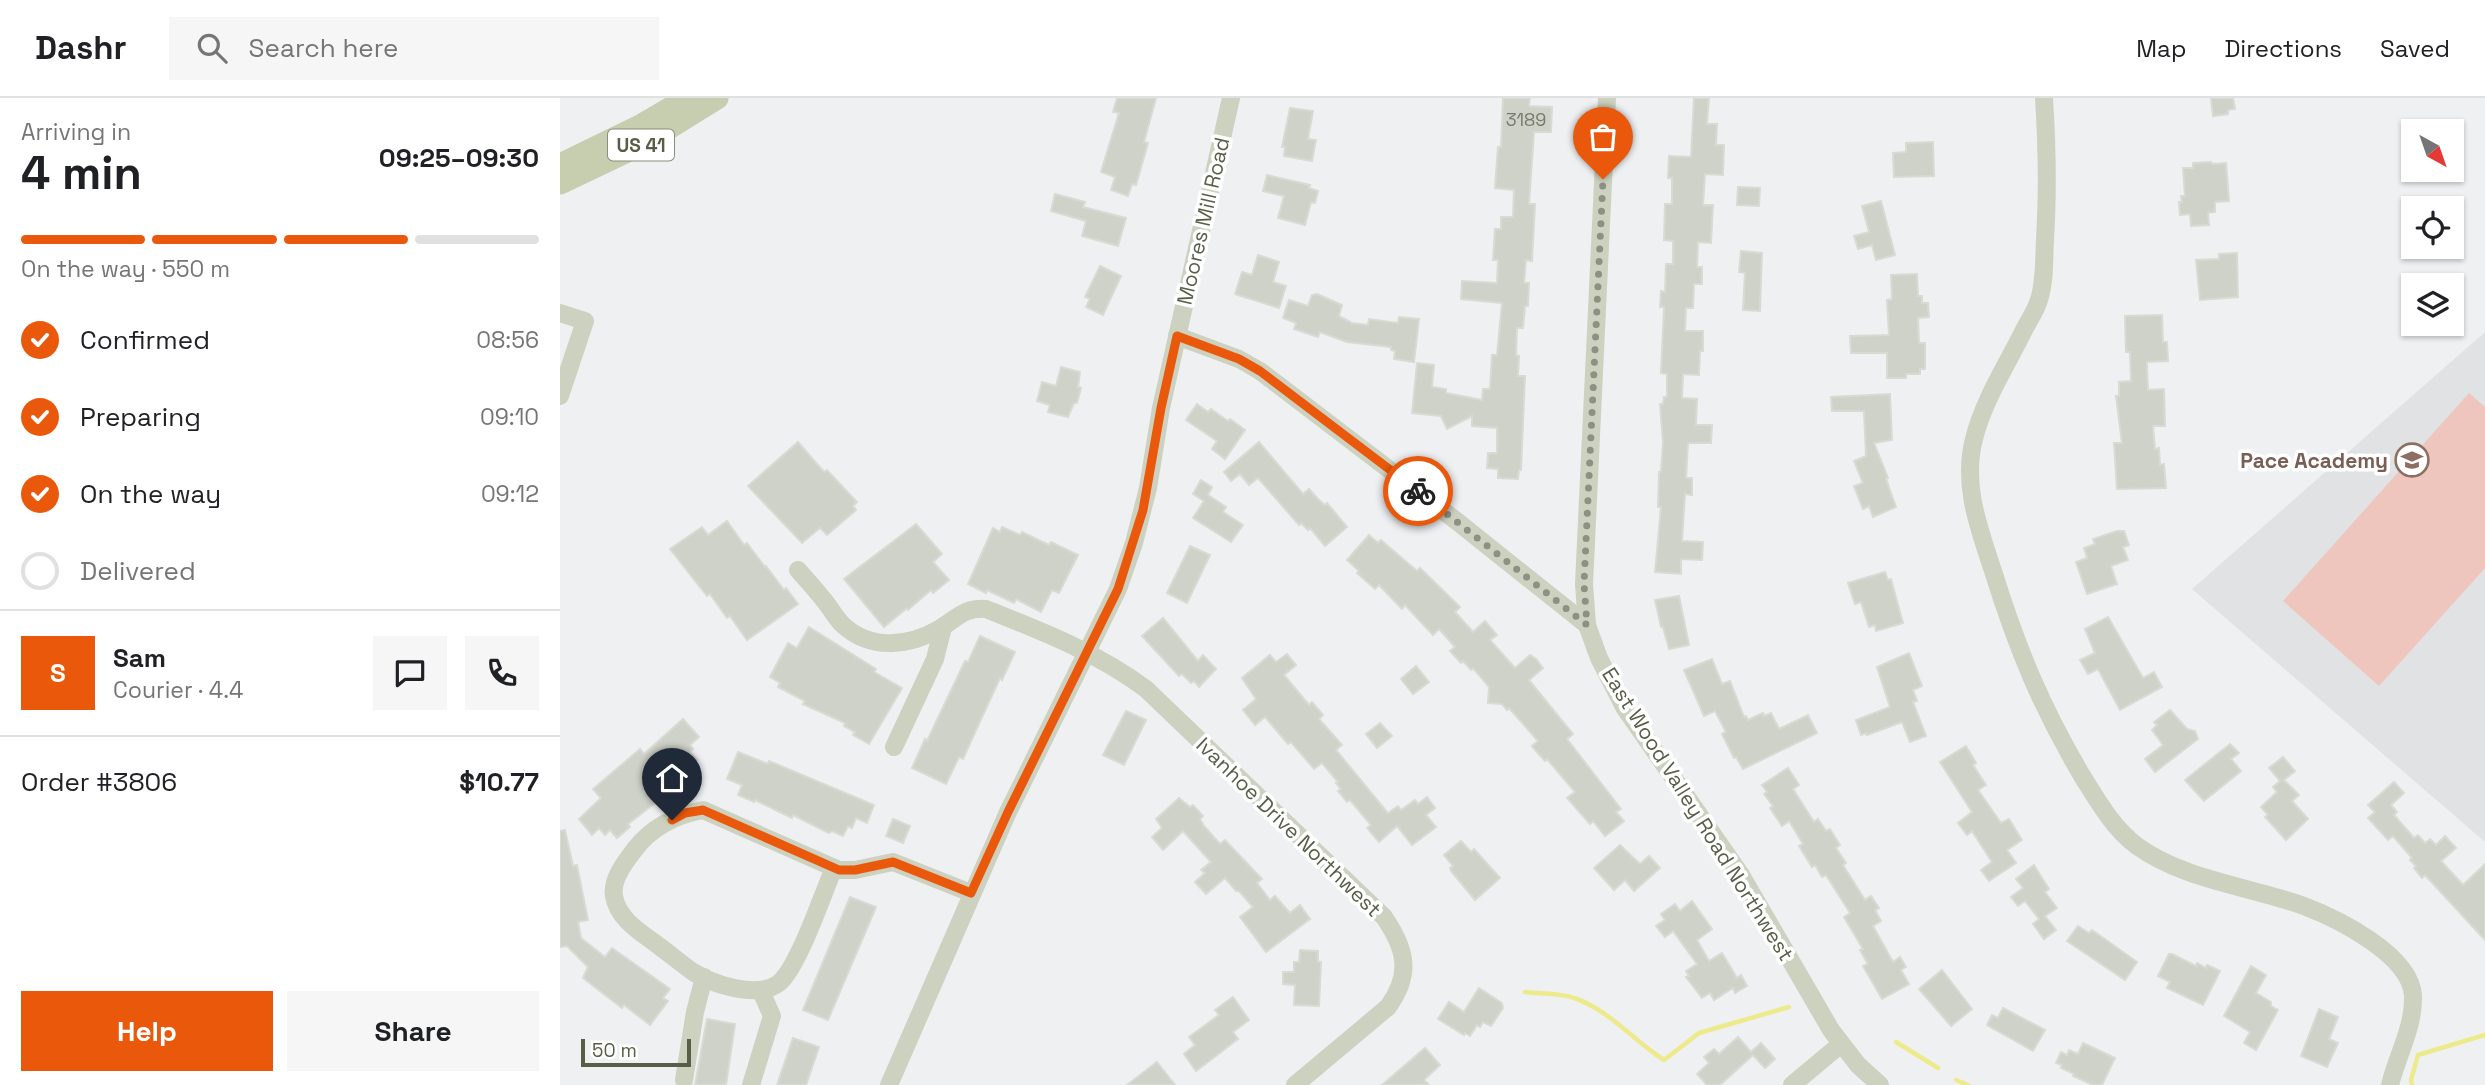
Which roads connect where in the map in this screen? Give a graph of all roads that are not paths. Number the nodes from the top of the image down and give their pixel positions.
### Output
1 (688, 98) edge
2 (717, 98) edge
3 (1231, 98) edge
4 (1607, 98) edge
5 (2044, 98) edge
6 (560, 165) edge
7 (560, 183) edge
8 (560, 313) edge
9 (1177, 336) junction
10 (560, 396) edge
11 (798, 570) dead end
12 (1587, 625) junction
13 (943, 627) junction
14 (1087, 653) junction
15 (894, 747) dead end
16 (834, 868) junction
17 (971, 893) junction
18 (704, 977) junction
19 (761, 991) junction
20 (1841, 1044) junction
21 (684, 1080) dead end
22 (751, 1085) edge
23 (889, 1085) edge
24 (1295, 1085) edge
25 (1792, 1085) edge
26 (1880, 1085) edge
27 (2390, 1085) edge

1 - 6 main road, US 41
2 - 7 main road, US 41
3 - 9 street, Moores Mill Road
4 - 12 street, East Wood Valley Road Northwest
5 - 27 street
8 - 10 street
9 - 12 street
9 - 14 street, Moores Mill Road
11 - 13 street, Ivanhoe Drive Northwest
12 - 20 street, East Wood Valley Road Northwest
13 - 14 street, Ivanhoe Drive Northwest
13 - 15 street
14 - 17 street, Moores Mill Road
14 - 24 street, Ivanhoe Drive Northwest
16 - 17 street
16 - 18 street
16 - 19 street
17 - 23 street, Moores Mill Road
18 - 19 street
18 - 21 street
19 - 22 street
20 - 25 street
20 - 26 street, East Wood Valley Road Northwest

